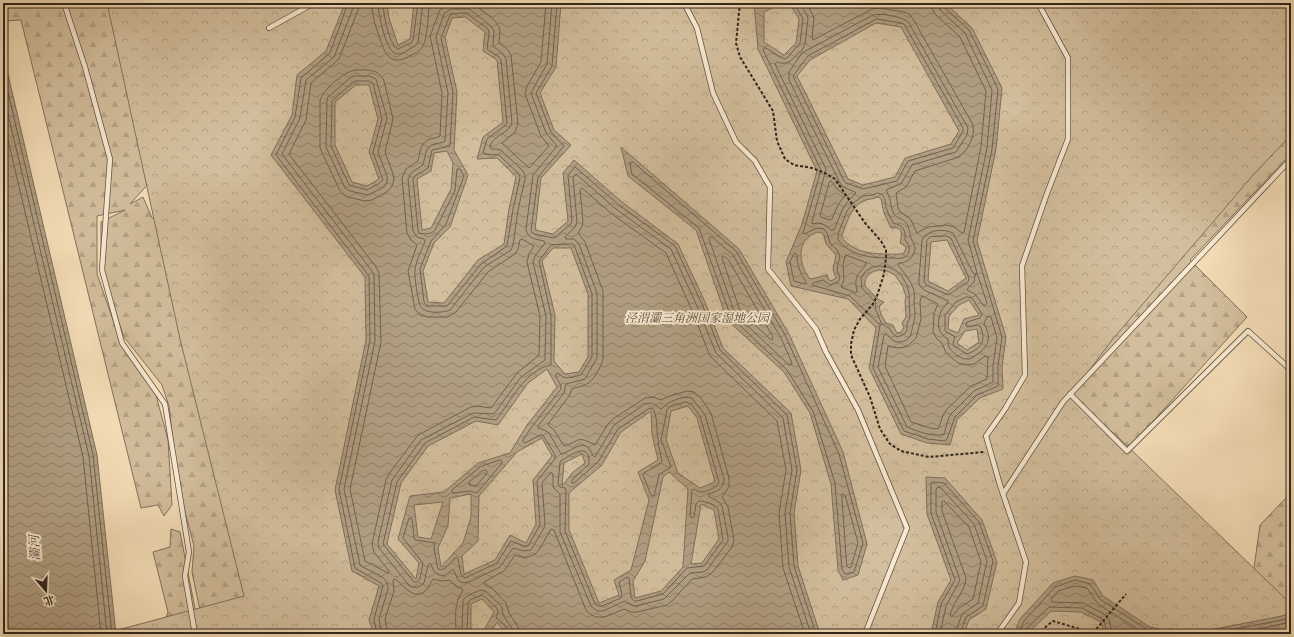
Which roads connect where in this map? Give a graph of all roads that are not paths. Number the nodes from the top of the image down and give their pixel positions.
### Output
1 (64, 3) edge
2 (314, 3) edge
3 (684, 3) edge
4 (1038, 3) edge
5 (269, 28) dead end
6 (1291, 159) edge
7 (1291, 370) edge
8 (1070, 394) junction
9 (1003, 494) junction
10 (195, 634) edge
11 (864, 634) edge
12 (997, 634) edge

1 - 10 lane
2 - 5 lane
3 - 11 lane
4 - 9 lane
6 - 8 lane
7 - 8 lane
8 - 9 lane
9 - 12 lane

